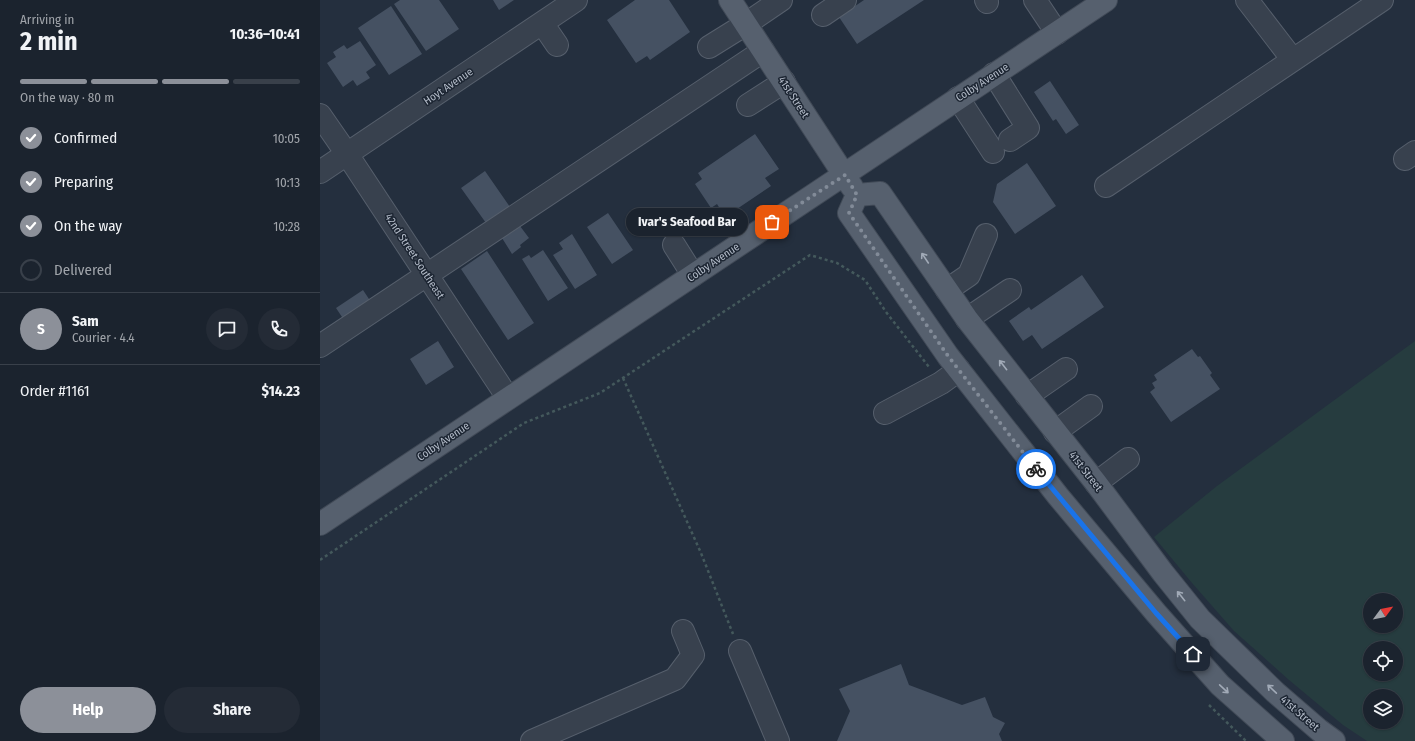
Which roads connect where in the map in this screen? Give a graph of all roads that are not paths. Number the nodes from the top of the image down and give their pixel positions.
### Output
1 (576, 0) edge
2 (730, 0) edge
3 (781, 0) edge
4 (845, 0) edge
5 (1035, 0) edge
6 (1106, 0) edge
7 (1247, 0) edge
8 (1382, 0) edge
9 (823, 15) dead end
10 (542, 23) junction
11 (746, 24) junction
12 (1057, 33) junction
13 (557, 45) dead end
14 (709, 47) dead end
15 (763, 51) junction
16 (1293, 60) junction
17 (994, 74) junction
18 (784, 82) junction
19 (958, 98) junction
20 (748, 105) dead end
21 (320, 115) edge
22 (347, 154) junction
23 (320, 172) edge
24 (845, 175) junction
25 (1106, 186) dead end
26 (857, 195) junction
27 (986, 235) dead end
28 (674, 245) dead end
29 (427, 275) junction
30 (693, 275) junction
31 (947, 290) junction
32 (1010, 290) dead end
33 (967, 319) junction
34 (320, 346) edge
35 (1066, 369) dead end
36 (959, 370) junction
37 (1027, 396) junction
38 (508, 398) junction
39 (1091, 406) dead end
40 (885, 413) dead end
41 (1055, 432) junction
42 (1128, 460) dead end
43 (1096, 483) junction
44 (320, 524) edge
45 (683, 631) dead end
46 (740, 651) road end
47 (532, 741) edge
48 (778, 741) edge
49 (1283, 741) edge
50 (1334, 741) edge

1 - 10 street, Hoyt Avenue
2 - 11 main road, 41st Street
3 - 11 street
4 - 9 street
5 - 12 street
6 - 12 main road, Colby Avenue
7 - 16 street
8 - 16 street
10 - 13 street
10 - 22 street, Hoyt Avenue
11 - 14 street
11 - 15 main road, 41st Street
12 - 17 main road, Colby Avenue
15 - 18 main road, 41st Street
15 - 29 street
16 - 25 street
17 - 19 main road, Colby Avenue
17 - 19 street
18 - 20 street
18 - 24 main road, 41st Street
19 - 24 main road, Colby Avenue
21 - 22 street, 42nd Street Southeast
22 - 23 street, Hoyt Avenue
22 - 29 street, 42nd Street Southeast
24 - 26 main road, 41st Street
24 - 30 main road, Colby Avenue
31 -> 26 main road, 41st Street
26 - 36 main road
27 - 31 street
28 - 30 street
29 - 34 street
29 - 38 street, 42nd Street Southeast
30 - 38 main road, Colby Avenue
31 - 33 main road, 41st Street
32 - 33 street
37 -> 33 main road, 41st Street
35 - 37 street
36 - 40 street
36 -> 49 main road
37 - 41 main road, 41st Street
38 - 44 main road, Colby Avenue
39 - 41 street
41 - 43 main road, 41st Street
42 - 43 street
50 -> 43 main road, 41st Street
45 - 47 street
46 - 48 street

